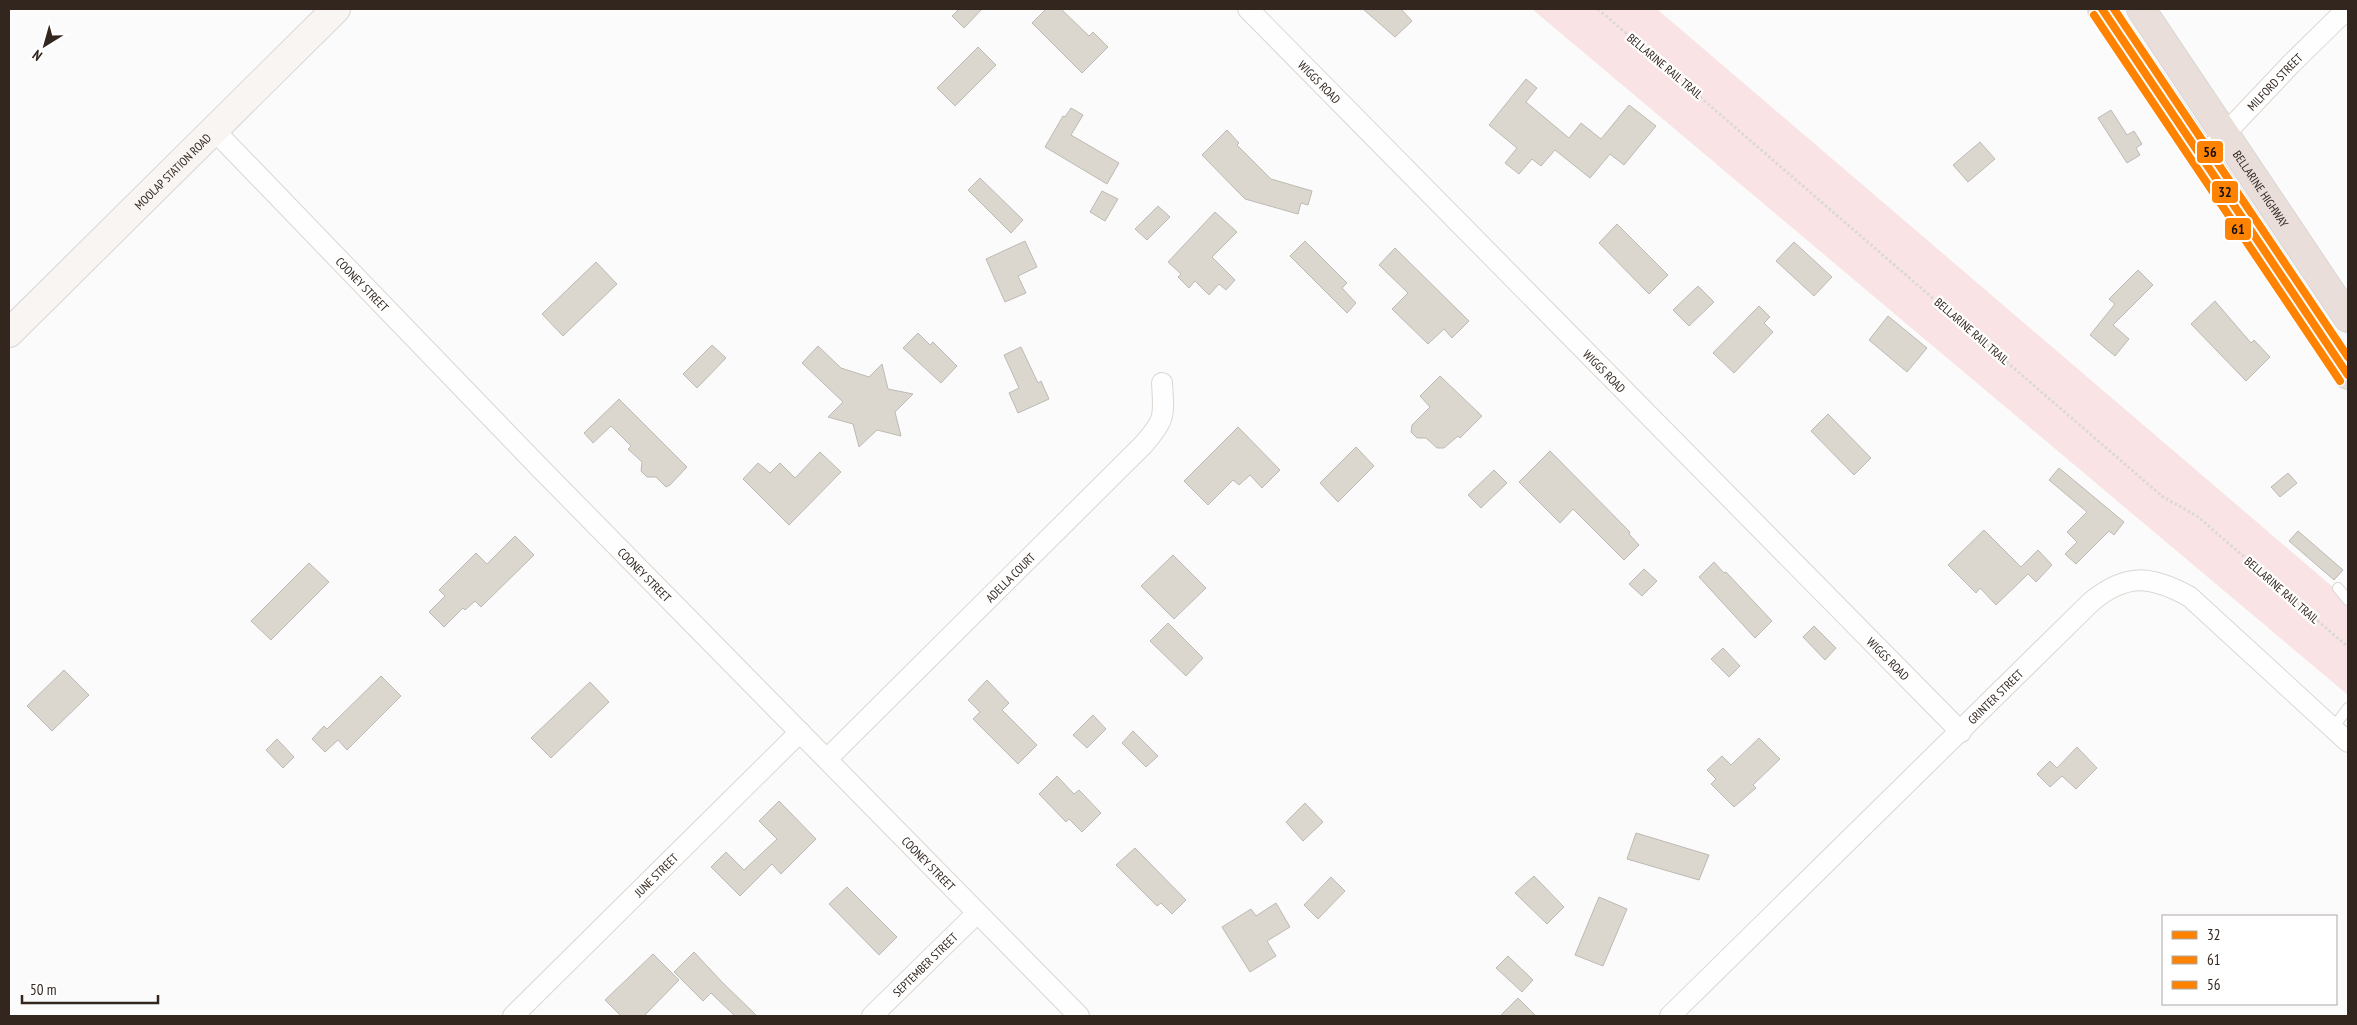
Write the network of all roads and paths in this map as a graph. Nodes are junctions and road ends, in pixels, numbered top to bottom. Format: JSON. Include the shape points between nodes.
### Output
{"nodes":[{"id":1,"x":336,"y":9,"type":"edge"},
{"id":2,"x":1248,"y":9,"type":"edge"},
{"id":3,"x":1598,"y":9,"type":"edge"},
{"id":4,"x":2102,"y":9,"type":"edge"},
{"id":5,"x":2141,"y":9,"type":"edge"},
{"id":6,"x":2347,"y":9,"type":"edge"},
{"id":7,"x":214,"y":130,"type":"junction"},
{"id":8,"x":2225,"y":134,"type":"junction"},
{"id":9,"x":2204,"y":157,"type":"junction"},
{"id":10,"x":2348,"y":318,"type":"edge"},
{"id":11,"x":9,"y":333,"type":"edge"},
{"id":12,"x":2348,"y":375,"type":"edge"},
{"id":13,"x":1162,"y":383,"type":"dead end"},
{"id":14,"x":2338,"y":588,"type":"dead end"},
{"id":15,"x":2348,"y":600,"type":"edge"},
{"id":16,"x":2348,"y":647,"type":"edge"},
{"id":17,"x":2348,"y":708,"type":"edge"},
{"id":18,"x":2333,"y":728,"type":"junction"},
{"id":19,"x":800,"y":732,"type":"junction"},
{"id":20,"x":1961,"y":732,"type":"junction"},
{"id":21,"x":2348,"y":742,"type":"edge"},
{"id":22,"x":827,"y":760,"type":"junction"},
{"id":23,"x":977,"y":913,"type":"junction"},
{"id":24,"x":513,"y":1016,"type":"edge"},
{"id":25,"x":872,"y":1016,"type":"edge"},
{"id":26,"x":1079,"y":1016,"type":"edge"},
{"id":27,"x":1670,"y":1016,"type":"edge"}],
"edges":[{"from":1,"to":7,"type":"street","name":"MOOLAP STATION ROAD"},
{"from":2,"to":20,"type":"street","name":"WIGGS ROAD"},
{"from":3,"to":16,"type":"path","name":"BELLARINE RAIL TRAIL","via":[[2163,497],[2198,516]]},
{"from":4,"to":9,"type":"highway"},
{"from":5,"to":8,"type":"highway","name":"BELLARINE HIGHWAY"},
{"from":6,"to":8,"type":"street","name":"MILFORD STREET"},
{"from":7,"to":11,"type":"street","name":"MOOLAP STATION ROAD"},
{"from":7,"to":19,"type":"street","name":"COONEY STREET"},
{"from":8,"to":9,"type":"street","name":"MILFORD STREET"},
{"from":8,"to":10,"type":"highway","name":"BELLARINE HIGHWAY"},
{"from":9,"to":12,"type":"highway"},
{"from":13,"to":22,"type":"street","name":"ADELLA COURT","via":[[1164,408],[1160,426]]},
{"from":14,"to":15,"type":"lane"},
{"from":17,"to":18,"type":"lane"},
{"from":18,"to":20,"type":"street","name":"GRINTER STREET","via":[[2190,597],[2169,586],[2135,580],[2121,582],[2090,602]]},
{"from":18,"to":21,"type":"street","name":"GRINTER STREET"},
{"from":19,"to":22,"type":"street","name":"COONEY STREET"},
{"from":19,"to":24,"type":"street","name":"JUNE STREET"},
{"from":20,"to":27,"type":"street","name":"GRINTER STREET"},
{"from":22,"to":23,"type":"street","name":"COONEY STREET"},
{"from":23,"to":25,"type":"street","name":"SEPTEMBER STREET"},
{"from":23,"to":26,"type":"street","name":"COONEY STREET"}]}
